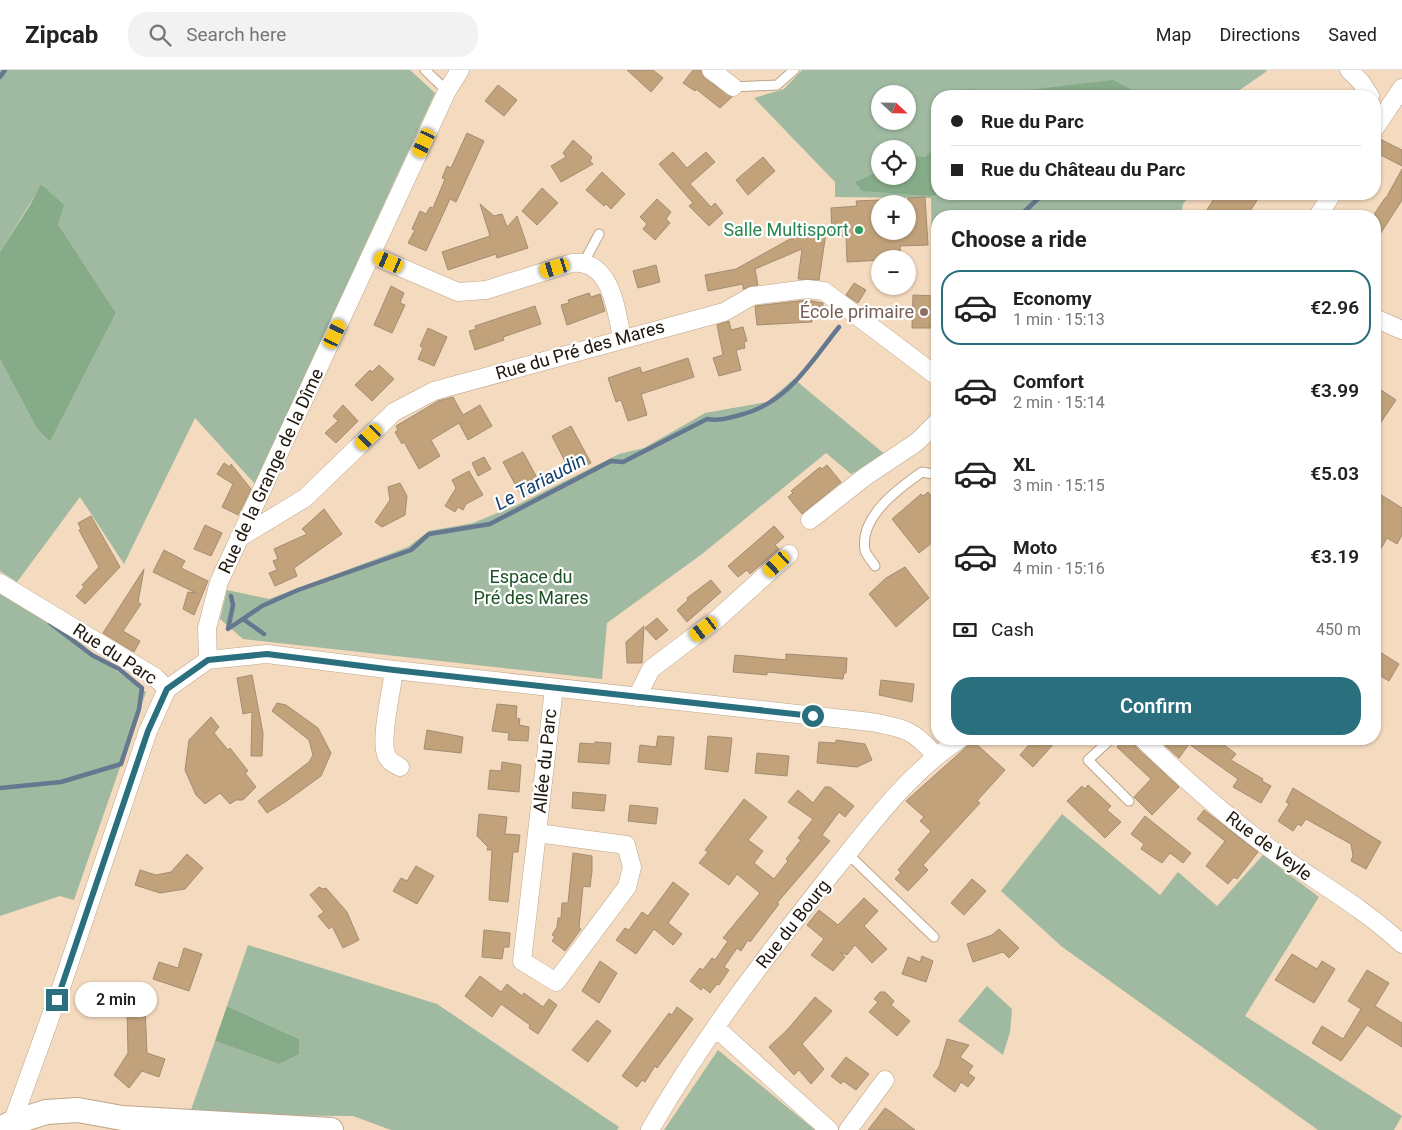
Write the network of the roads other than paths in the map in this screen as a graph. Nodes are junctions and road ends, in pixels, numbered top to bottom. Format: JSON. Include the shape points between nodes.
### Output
{"nodes":[{"id":1,"x":425,"y":70,"type":"edge"},
{"id":2,"x":460,"y":70,"type":"edge"},
{"id":3,"x":712,"y":70,"type":"edge"},
{"id":4,"x":794,"y":70,"type":"edge"},
{"id":5,"x":1350,"y":70,"type":"edge"},
{"id":6,"x":733,"y":87,"type":"joint"},
{"id":7,"x":1402,"y":88,"type":"edge"},
{"id":8,"x":1366,"y":90,"type":"edge"},
{"id":9,"x":448,"y":91,"type":"junction"},
{"id":10,"x":1381,"y":119,"type":"edge"},
{"id":11,"x":599,"y":234,"type":"dead end"},
{"id":12,"x":372,"y":255,"type":"junction"},
{"id":13,"x":584,"y":262,"type":"junction"},
{"id":14,"x":1381,"y":321,"type":"edge"},
{"id":15,"x":1402,"y":330,"type":"edge"},
{"id":16,"x":622,"y":338,"type":"junction"},
{"id":17,"x":931,"y":372,"type":"edge"},
{"id":18,"x":931,"y":428,"type":"edge"},
{"id":19,"x":931,"y":474,"type":"edge"},
{"id":20,"x":810,"y":520,"type":"dead end"},
{"id":21,"x":239,"y":538,"type":"junction"},
{"id":22,"x":789,"y":554,"type":"dead end"},
{"id":23,"x":875,"y":566,"type":"dead end"},
{"id":24,"x":0,"y":583,"type":"edge"},
{"id":25,"x":208,"y":660,"type":"junction"},
{"id":26,"x":394,"y":670,"type":"junction"},
{"id":27,"x":554,"y":688,"type":"junction"},
{"id":28,"x":167,"y":689,"type":"junction"},
{"id":29,"x":637,"y":698,"type":"junction"},
{"id":30,"x":951,"y":745,"type":"edge"},
{"id":31,"x":1104,"y":745,"type":"edge"},
{"id":32,"x":1150,"y":745,"type":"edge"},
{"id":33,"x":935,"y":755,"type":"junction"},
{"id":34,"x":400,"y":767,"type":"dead end"},
{"id":35,"x":1129,"y":801,"type":"dead end"},
{"id":36,"x":537,"y":833,"type":"junction"},
{"id":37,"x":848,"y":854,"type":"junction"},
{"id":38,"x":934,"y":937,"type":"dead end"},
{"id":39,"x":1402,"y":944,"type":"edge"},
{"id":40,"x":716,"y":1028,"type":"junction"},
{"id":41,"x":885,"y":1080,"type":"dead end"},
{"id":42,"x":122,"y":1118,"type":"junction"},
{"id":43,"x":9,"y":1127,"type":"edge"},
{"id":44,"x":35,"y":1130,"type":"edge"},
{"id":45,"x":332,"y":1130,"type":"edge"},
{"id":46,"x":650,"y":1130,"type":"edge"},
{"id":47,"x":829,"y":1130,"type":"edge"},
{"id":48,"x":848,"y":1130,"type":"edge"}],
"edges":[{"from":1,"to":9,"type":"lane"},
{"from":2,"to":9,"type":"street","name":"Rue de la Grange de la Dîme"},
{"from":3,"to":6,"type":"street"},
{"from":4,"to":6,"type":"lane","via":[[777,85]]},
{"from":5,"to":8,"type":"street"},
{"from":7,"to":10,"type":"street"},
{"from":9,"to":12,"type":"street","name":"Rue de la Grange de la Dîme"},
{"from":11,"to":13,"type":"lane"},
{"from":12,"to":13,"type":"street","via":[[458,292],[486,290]]},
{"from":12,"to":21,"type":"street","name":"Rue de la Grange de la Dîme"},
{"from":13,"to":16,"type":"street","via":[[601,272],[611,291]]},
{"from":14,"to":15,"type":"street"},
{"from":16,"to":17,"type":"street","name":"Rue du Pré des Mares","via":[[724,312],[752,296],[807,289],[824,291]]},
{"from":16,"to":21,"type":"street","name":"Rue du Pré des Mares","via":[[434,391],[394,412],[305,498]]},
{"from":18,"to":20,"type":"street","via":[[917,442],[866,476]]},
{"from":19,"to":23,"type":"lane","via":[[922,472],[907,482],[870,520],[865,551]]},
{"from":21,"to":25,"type":"street","name":"Rue de la Grange de la Dîme","via":[[219,582],[207,628]]},
{"from":22,"to":29,"type":"street","via":[[717,619],[651,669]]},
{"from":24,"to":28,"type":"street","name":"Rue du Parc","via":[[148,673]]},
{"from":25,"to":26,"type":"street","name":"Rue du Parc","via":[[267,654]]},
{"from":25,"to":28,"type":"street","name":"Rue du Parc"},
{"from":26,"to":27,"type":"street","name":"Rue du Parc"},
{"from":26,"to":34,"type":"street","via":[[384,739],[385,754]]},
{"from":27,"to":29,"type":"street","name":"Rue du Parc"},
{"from":27,"to":36,"type":"street","name":"Allée du Parc"},
{"from":28,"to":43,"type":"street","via":[[148,731],[63,982]]},
{"from":29,"to":33,"type":"street","name":"Rue du Parc","via":[[903,727],[923,740]]},
{"from":30,"to":33,"type":"street","name":"Rue du Bourg"},
{"from":31,"to":35,"type":"lane","via":[[1088,760]]},
{"from":32,"to":39,"type":"street","name":"Rue de Veyle","via":[[1219,808],[1277,854],[1385,928]]},
{"from":33,"to":37,"type":"street","name":"Rue du Bourg","via":[[901,787]]},
{"from":36,"to":36,"type":"street","name":"Allée du Parc","via":[[522,961],[556,982],[627,887],[632,867],[626,844]]},
{"from":37,"to":38,"type":"lane"},
{"from":37,"to":40,"type":"street","name":"Rue du Bourg","via":[[782,935]]},
{"from":40,"to":46,"type":"street","name":"Rue du Bourg","via":[[675,1086]]},
{"from":40,"to":47,"type":"street"},
{"from":41,"to":48,"type":"street"},
{"from":42,"to":43,"type":"street","via":[[78,1110],[46,1112]]},
{"from":42,"to":44,"type":"street","via":[[76,1121]]},
{"from":42,"to":45,"type":"street"}]}
